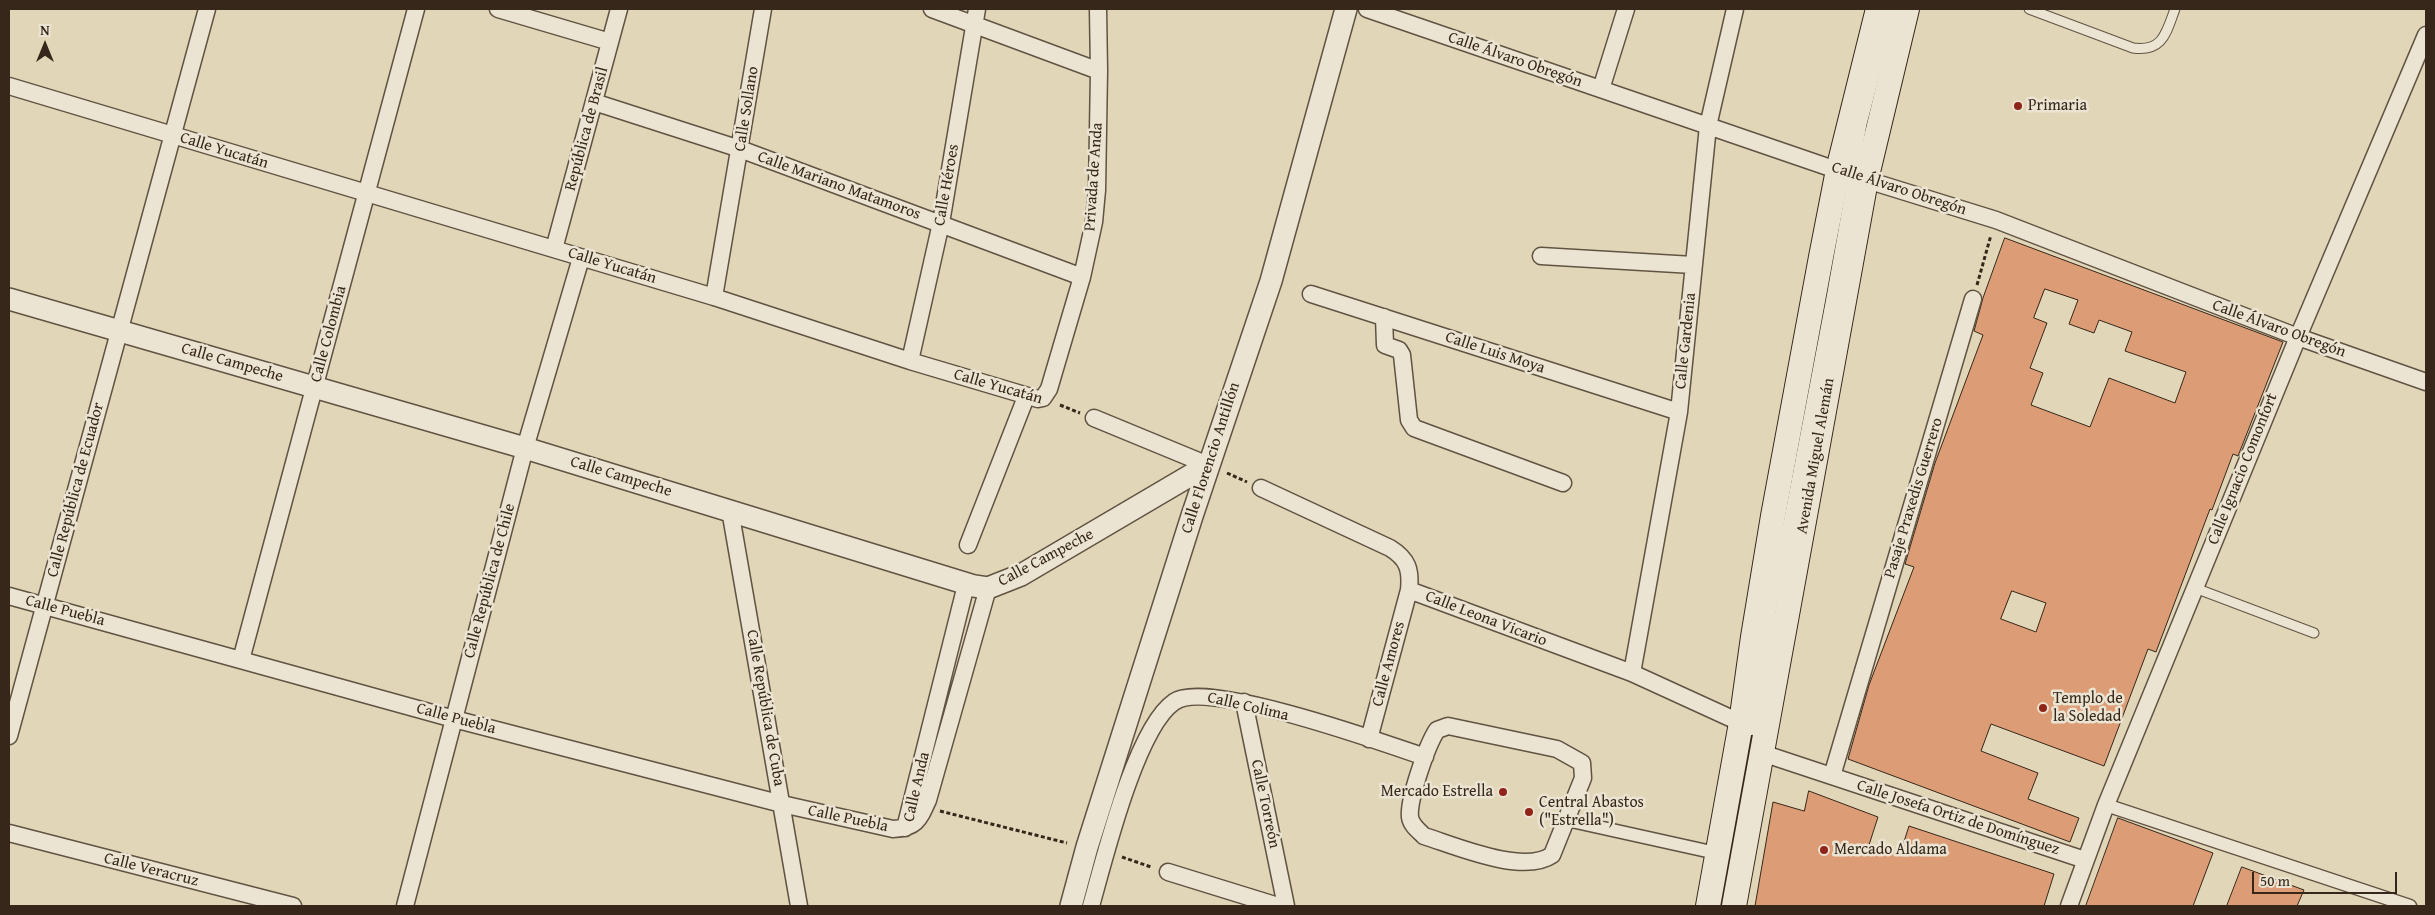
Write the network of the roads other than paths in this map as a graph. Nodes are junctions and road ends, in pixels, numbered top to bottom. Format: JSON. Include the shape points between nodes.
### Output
{"nodes":[{"id":1,"x":207,"y":9,"type":"edge"},
{"id":2,"x":416,"y":9,"type":"edge"},
{"id":3,"x":498,"y":9,"type":"edge"},
{"id":4,"x":619,"y":9,"type":"edge"},
{"id":5,"x":763,"y":9,"type":"edge"},
{"id":6,"x":932,"y":9,"type":"edge"},
{"id":7,"x":977,"y":9,"type":"edge"},
{"id":8,"x":1098,"y":9,"type":"edge"},
{"id":9,"x":1346,"y":9,"type":"edge"},
{"id":10,"x":1367,"y":9,"type":"edge"},
{"id":11,"x":1626,"y":9,"type":"edge"},
{"id":12,"x":1735,"y":9,"type":"edge"},
{"id":13,"x":1878,"y":9,"type":"edge"},
{"id":14,"x":1892,"y":9,"type":"edge"},
{"id":15,"x":1908,"y":9,"type":"edge"},
{"id":16,"x":2029,"y":9,"type":"edge"},
{"id":17,"x":2175,"y":9,"type":"edge"},
{"id":18,"x":975,"y":26,"type":"junction"},
{"id":19,"x":2426,"y":35,"type":"edge"},
{"id":20,"x":610,"y":42,"type":"junction"},
{"id":21,"x":1099,"y":71,"type":"junction"},
{"id":22,"x":9,"y":86,"type":"edge"},
{"id":23,"x":1601,"y":90,"type":"junction"},
{"id":24,"x":594,"y":102,"type":"junction"},
{"id":25,"x":1708,"y":126,"type":"junction"},
{"id":26,"x":172,"y":135,"type":"junction"},
{"id":27,"x":740,"y":149,"type":"junction"},
{"id":28,"x":1853,"y":175,"type":"junction"},
{"id":29,"x":366,"y":194,"type":"junction"},
{"id":30,"x":941,"y":224,"type":"junction"},
{"id":31,"x":554,"y":249,"type":"junction"},
{"id":32,"x":1541,"y":256,"type":"dead end"},
{"id":33,"x":581,"y":258,"type":"junction"},
{"id":34,"x":1693,"y":265,"type":"junction"},
{"id":35,"x":1082,"y":277,"type":"junction"},
{"id":36,"x":1311,"y":294,"type":"dead end"},
{"id":37,"x":714,"y":297,"type":"junction"},
{"id":38,"x":9,"y":299,"type":"edge"},
{"id":39,"x":1973,"y":299,"type":"road end"},
{"id":40,"x":1384,"y":317,"type":"junction"},
{"id":41,"x":119,"y":330,"type":"junction"},
{"id":42,"x":2298,"y":337,"type":"junction"},
{"id":43,"x":910,"y":361,"type":"junction"},
{"id":44,"x":2426,"y":382,"type":"edge"},
{"id":45,"x":316,"y":386,"type":"junction"},
{"id":46,"x":1026,"y":397,"type":"junction"},
{"id":47,"x":1043,"y":398,"type":"joint"},
{"id":48,"x":1679,"y":412,"type":"junction"},
{"id":49,"x":1094,"y":418,"type":"road end"},
{"id":50,"x":525,"y":448,"type":"junction"},
{"id":51,"x":1208,"y":465,"type":"junction"},
{"id":52,"x":1562,"y":483,"type":"dead end"},
{"id":53,"x":1261,"y":488,"type":"road end"},
{"id":54,"x":730,"y":510,"type":"junction"},
{"id":55,"x":968,"y":545,"type":"dead end"},
{"id":56,"x":966,"y":585,"type":"junction"},
{"id":57,"x":988,"y":588,"type":"junction"},
{"id":58,"x":2195,"y":588,"type":"junction"},
{"id":59,"x":1409,"y":590,"type":"junction"},
{"id":60,"x":9,"y":596,"type":"edge"},
{"id":61,"x":46,"y":605,"type":"junction"},
{"id":62,"x":2314,"y":633,"type":"dead end"},
{"id":63,"x":241,"y":660,"type":"junction"},
{"id":64,"x":1632,"y":673,"type":"junction"},
{"id":65,"x":1244,"y":702,"type":"junction"},
{"id":66,"x":454,"y":719,"type":"junction"},
{"id":67,"x":1754,"y":735,"type":"junction"},
{"id":68,"x":9,"y":736,"type":"edge"},
{"id":69,"x":1369,"y":739,"type":"junction"},
{"id":70,"x":1424,"y":757,"type":"junction"},
{"id":71,"x":1832,"y":776,"type":"junction"},
{"id":72,"x":782,"y":804,"type":"junction"},
{"id":73,"x":2106,"y":805,"type":"junction"},
{"id":74,"x":1567,"y":820,"type":"junction"},
{"id":75,"x":906,"y":828,"type":"junction"},
{"id":76,"x":9,"y":833,"type":"edge"},
{"id":77,"x":1096,"y":850,"type":"junction"},
{"id":78,"x":1716,"y":853,"type":"junction"},
{"id":79,"x":2085,"y":860,"type":"junction"},
{"id":80,"x":1168,"y":872,"type":"road end"},
{"id":81,"x":293,"y":906,"type":"edge"},
{"id":82,"x":405,"y":906,"type":"edge"},
{"id":83,"x":799,"y":906,"type":"edge"},
{"id":84,"x":1071,"y":906,"type":"edge"},
{"id":85,"x":1091,"y":906,"type":"edge"},
{"id":86,"x":1278,"y":906,"type":"edge"},
{"id":87,"x":1286,"y":906,"type":"edge"},
{"id":88,"x":1708,"y":906,"type":"edge"},
{"id":89,"x":1734,"y":906,"type":"edge"},
{"id":90,"x":2069,"y":906,"type":"edge"},
{"id":91,"x":2410,"y":906,"type":"edge"}],
"edges":[{"from":1,"to":26,"type":"street","name":"Calle República de Ecuador"},
{"from":2,"to":29,"type":"street","name":"Calle Colombia"},
{"from":3,"to":20,"type":"street"},
{"from":4,"to":20,"type":"street","name":"República de Brasil"},
{"from":5,"to":27,"type":"street","name":"Calle Sollano"},
{"from":6,"to":18,"type":"street"},
{"from":7,"to":18,"type":"street","name":"Calle Héroes"},
{"from":8,"to":21,"type":"street","name":"Privada de Anda"},
{"from":9,"to":51,"type":"street","name":"Calle Florencio Antillón","via":[[1271,281]]},
{"from":10,"to":23,"type":"street","name":"Calle Álvaro Obregón"},
{"from":11,"to":23,"type":"street"},
{"from":12,"to":25,"type":"street","name":"Calle Gardenia"},
{"from":13,"to":28,"type":"main road","name":"Avenida Miguel Alemán"},
{"from":14,"to":28,"type":"lane","via":[[1862,124]]},
{"from":15,"to":28,"type":"main road","name":"Avenida Miguel Alemán"},
{"from":16,"to":17,"type":"lane","via":[[2146,50],[2164,37]]},
{"from":18,"to":21,"type":"street"},
{"from":18,"to":30,"type":"street","name":"Calle Héroes"},
{"from":19,"to":42,"type":"street","name":"Calle Ignacio Comonfort"},
{"from":20,"to":24,"type":"street","name":"República de Brasil"},
{"from":21,"to":35,"type":"street","name":"Privada de Anda","via":[[1097,190]]},
{"from":22,"to":26,"type":"street","name":"Calle Yucatán"},
{"from":23,"to":25,"type":"street","name":"Calle Álvaro Obregón"},
{"from":24,"to":27,"type":"street","name":"Calle Mariano Matamoros"},
{"from":24,"to":31,"type":"street","name":"República de Brasil"},
{"from":25,"to":28,"type":"street","name":"Calle Álvaro Obregón"},
{"from":25,"to":34,"type":"street","name":"Calle Gardenia"},
{"from":26,"to":29,"type":"street","name":"Calle Yucatán"},
{"from":26,"to":41,"type":"street","name":"Calle República de Ecuador"},
{"from":27,"to":30,"type":"street","name":"Calle Mariano Matamoros"},
{"from":27,"to":37,"type":"street","name":"Calle Sollano"},
{"from":28,"to":42,"type":"street","name":"Calle Álvaro Obregón","via":[[1996,220]]},
{"from":28,"to":67,"type":"main road","name":"Avenida Miguel Alemán"},
{"from":28,"to":67,"type":"main road","name":"Avenida Miguel Alemán","via":[[1774,516],[1753,637]]},
{"from":29,"to":31,"type":"street","name":"Calle Yucatán"},
{"from":29,"to":45,"type":"street","name":"Calle Colombia"},
{"from":30,"to":35,"type":"street","name":"Calle Mariano Matamoros"},
{"from":30,"to":43,"type":"street","name":"Calle Héroes"},
{"from":31,"to":33,"type":"street","name":"Calle Yucatán"},
{"from":32,"to":34,"type":"street"},
{"from":33,"to":37,"type":"street","name":"Calle Yucatán"},
{"from":33,"to":50,"type":"street","name":"Calle República de Chile"},
{"from":34,"to":48,"type":"street","name":"Calle Gardenia"},
{"from":35,"to":47,"type":"street","name":"Privada de Anda","via":[[1050,389]]},
{"from":36,"to":40,"type":"street","name":"Calle Luis Moya"},
{"from":37,"to":43,"type":"street","name":"Calle Yucatán"},
{"from":38,"to":41,"type":"street","name":"Calle Campeche"},
{"from":39,"to":71,"type":"street","name":"Pasaje Praxedis Guerrero"},
{"from":40,"to":48,"type":"street","name":"Calle Luis Moya"},
{"from":40,"to":52,"type":"street","via":[[1385,345],[1399,350],[1402,355],[1409,420],[1414,428]]},
{"from":41,"to":45,"type":"street","name":"Calle Campeche"},
{"from":41,"to":61,"type":"street","name":"Calle República de Ecuador"},
{"from":42,"to":44,"type":"street","name":"Calle Álvaro Obregón"},
{"from":42,"to":58,"type":"street","name":"Calle Ignacio Comonfort"},
{"from":43,"to":46,"type":"street","name":"Calle Yucatán"},
{"from":45,"to":50,"type":"street","name":"Calle Campeche"},
{"from":45,"to":63,"type":"street","name":"Calle Colombia"},
{"from":46,"to":47,"type":"street","name":"Calle Yucatán"},
{"from":46,"to":55,"type":"street"},
{"from":48,"to":64,"type":"street","name":"Calle Gardenia"},
{"from":49,"to":51,"type":"street"},
{"from":50,"to":54,"type":"street","name":"Calle Campeche"},
{"from":50,"to":66,"type":"street","name":"Calle República de Chile"},
{"from":51,"to":57,"type":"street","name":"Calle Campeche","via":[[1021,575]]},
{"from":51,"to":77,"type":"street","name":"Calle Florencio Antillón"},
{"from":53,"to":59,"type":"street","name":"Calle Leona Vicario","via":[[1401,554],[1407,562]]},
{"from":54,"to":56,"type":"street","name":"Calle Campeche"},
{"from":54,"to":72,"type":"street","name":"Calle República de Cuba"},
{"from":56,"to":57,"type":"street","name":"Calle Campeche"},
{"from":56,"to":75,"type":"street","name":"Calle Anda"},
{"from":57,"to":75,"type":"street","name":"Calle Anda","via":[[925,807],[920,818]]},
{"from":58,"to":62,"type":"lane"},
{"from":58,"to":73,"type":"street","name":"Calle Ignacio Comonfort"},
{"from":59,"to":64,"type":"street","name":"Calle Leona Vicario"},
{"from":59,"to":69,"type":"street","name":"Calle Amores"},
{"from":60,"to":61,"type":"street","name":"Calle Puebla"},
{"from":61,"to":63,"type":"street","name":"Calle Puebla"},
{"from":61,"to":68,"type":"street","name":"Calle República de Ecuador"},
{"from":63,"to":66,"type":"street","name":"Calle Puebla"},
{"from":64,"to":67,"type":"street","name":"Calle Leona Vicario"},
{"from":65,"to":69,"type":"street","name":"Calle Colima"},
{"from":65,"to":77,"type":"street","name":"Calle Colima","via":[[1189,696],[1175,700],[1162,712]]},
{"from":65,"to":87,"type":"street","name":"Calle Torreón"},
{"from":66,"to":72,"type":"street","name":"Calle Puebla"},
{"from":66,"to":82,"type":"street","name":"Calle República de Chile"},
{"from":67,"to":71,"type":"street","name":"Calle Josefa Ortiz de Domínguez"},
{"from":67,"to":78,"type":"main road","name":"Avenida Miguel Alemán"},
{"from":67,"to":89,"type":"main road","name":"Avenida Miguel Alemán"},
{"from":69,"to":70,"type":"street","name":"Calle Colima"},
{"from":70,"to":74,"type":"street","via":[[1436,730],[1448,726],[1568,754],[1582,763],[1583,778]]},
{"from":70,"to":74,"type":"street","via":[[1410,806],[1410,818],[1424,836],[1512,862],[1533,863],[1552,855]]},
{"from":71,"to":79,"type":"street","name":"Calle Josefa Ortiz de Domínguez"},
{"from":72,"to":75,"type":"street","name":"Calle Puebla","via":[[884,827]]},
{"from":72,"to":83,"type":"street","name":"Calle República de Cuba"},
{"from":73,"to":79,"type":"street","name":"Calle Ignacio Comonfort"},
{"from":73,"to":91,"type":"street"},
{"from":74,"to":78,"type":"street"},
{"from":76,"to":81,"type":"street","name":"Calle Veracruz"},
{"from":77,"to":84,"type":"street","name":"Calle Florencio Antillón"},
{"from":77,"to":85,"type":"street","name":"Calle Florencio Antillón"},
{"from":78,"to":88,"type":"main road","name":"Avenida Miguel Alemán"},
{"from":79,"to":90,"type":"street","name":"Calle Ignacio Comonfort"},
{"from":80,"to":86,"type":"street"}]}
